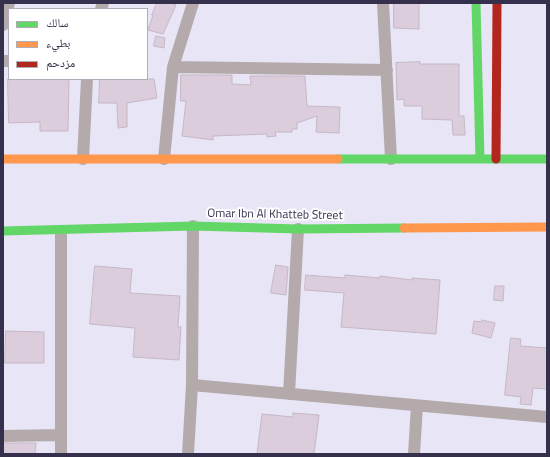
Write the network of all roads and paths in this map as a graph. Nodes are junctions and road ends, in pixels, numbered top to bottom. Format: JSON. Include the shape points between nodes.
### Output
{"nodes":[{"id":1,"x":9,"y":3,"type":"edge"},
{"id":2,"x":193,"y":3,"type":"edge"},
{"id":3,"x":383,"y":3,"type":"edge"},
{"id":4,"x":476,"y":3,"type":"edge"},
{"id":5,"x":498,"y":3,"type":"edge"},
{"id":6,"x":3,"y":25,"type":"edge"},
{"id":7,"x":173,"y":67,"type":"junction"},
{"id":8,"x":387,"y":70,"type":"junction"},
{"id":9,"x":87,"y":80,"type":"edge"},
{"id":10,"x":3,"y":159,"type":"edge"},
{"id":11,"x":83,"y":159,"type":"junction"},
{"id":12,"x":164,"y":159,"type":"junction"},
{"id":13,"x":391,"y":159,"type":"junction"},
{"id":14,"x":480,"y":159,"type":"junction"},
{"id":15,"x":496,"y":159,"type":"junction"},
{"id":16,"x":547,"y":159,"type":"edge"},
{"id":17,"x":193,"y":226,"type":"junction"},
{"id":18,"x":547,"y":227,"type":"edge"},
{"id":19,"x":298,"y":229,"type":"junction"},
{"id":20,"x":3,"y":231,"type":"edge"},
{"id":21,"x":61,"y":231,"type":"junction"},
{"id":22,"x":192,"y":385,"type":"junction"},
{"id":23,"x":289,"y":394,"type":"junction"},
{"id":24,"x":418,"y":406,"type":"junction"},
{"id":25,"x":547,"y":417,"type":"edge"},
{"id":26,"x":60,"y":435,"type":"junction"},
{"id":27,"x":3,"y":436,"type":"edge"},
{"id":28,"x":60,"y":454,"type":"edge"},
{"id":29,"x":188,"y":454,"type":"edge"},
{"id":30,"x":414,"y":454,"type":"edge"}],
"edges":[{"from":1,"to":6,"type":"street"},
{"from":2,"to":7,"type":"street"},
{"from":3,"to":8,"type":"street"},
{"from":4,"to":14,"type":"main road"},
{"from":5,"to":15,"type":"main road"},
{"from":7,"to":8,"type":"street"},
{"from":7,"to":12,"type":"street"},
{"from":8,"to":13,"type":"street"},
{"from":9,"to":11,"type":"street"},
{"from":10,"to":11,"type":"main road"},
{"from":11,"to":12,"type":"main road"},
{"from":12,"to":13,"type":"main road"},
{"from":13,"to":14,"type":"main road"},
{"from":14,"to":15,"type":"main road"},
{"from":15,"to":16,"type":"main road"},
{"from":17,"to":19,"type":"main road","name":"Omar Ibn Al Khatteb Street"},
{"from":17,"to":21,"type":"main road","name":"Omar Ibn Al Khatteb Street"},
{"from":17,"to":22,"type":"street"},
{"from":18,"to":19,"type":"main road","name":"Omar Ibn Al Khatteb Street"},
{"from":19,"to":23,"type":"street"},
{"from":20,"to":21,"type":"main road","name":"Omar Ibn Al Khatteb Street"},
{"from":21,"to":26,"type":"street"},
{"from":22,"to":23,"type":"street"},
{"from":22,"to":29,"type":"street"},
{"from":23,"to":24,"type":"street"},
{"from":24,"to":25,"type":"street"},
{"from":24,"to":30,"type":"street"},
{"from":26,"to":27,"type":"street"},
{"from":26,"to":28,"type":"street"}]}
